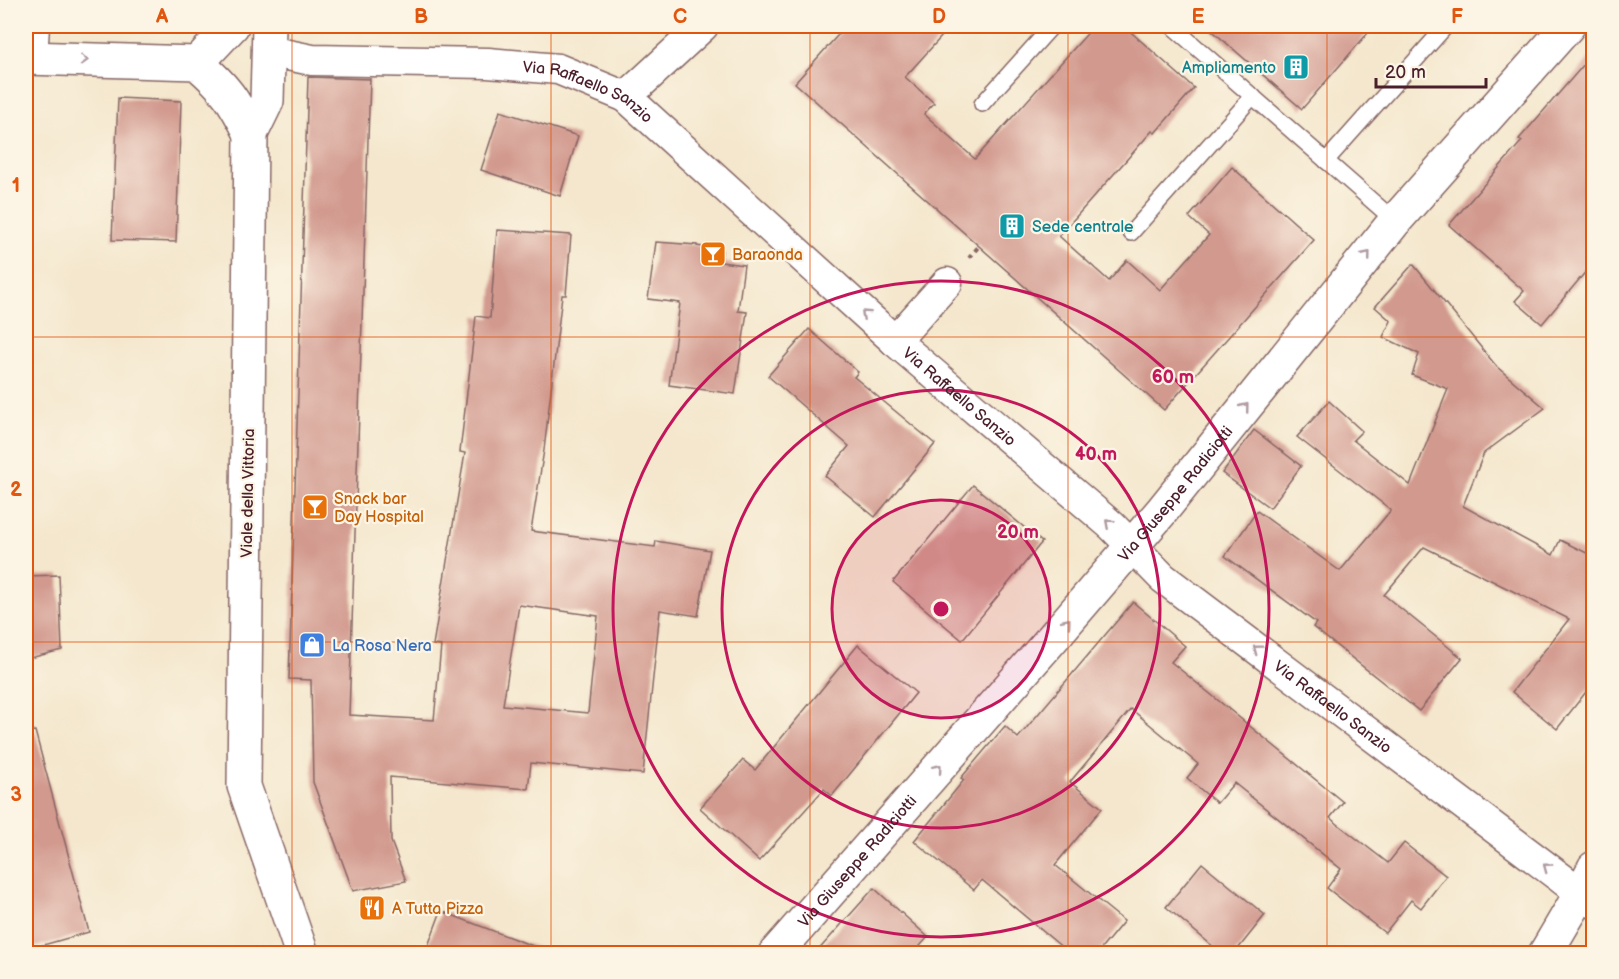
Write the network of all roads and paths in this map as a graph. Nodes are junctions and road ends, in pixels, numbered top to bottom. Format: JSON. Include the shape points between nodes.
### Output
{"nodes":[{"id":1,"x":34,"y":26,"type":"edge"},
{"id":2,"x":232,"y":26,"type":"edge"},
{"id":3,"x":703,"y":26,"type":"edge"},
{"id":4,"x":1052,"y":26,"type":"edge"},
{"id":5,"x":1172,"y":26,"type":"edge"},
{"id":6,"x":1446,"y":26,"type":"edge"},
{"id":7,"x":1568,"y":26,"type":"edge"},
{"id":8,"x":268,"y":38,"type":"edge"},
{"id":9,"x":29,"y":58,"type":"edge"},
{"id":10,"x":197,"y":63,"type":"junction"},
{"id":11,"x":1253,"y":96,"type":"junction"},
{"id":12,"x":626,"y":97,"type":"junction"},
{"id":13,"x":982,"y":104,"type":"dead end"},
{"id":14,"x":251,"y":134,"type":"junction"},
{"id":15,"x":1326,"y":161,"type":"junction"},
{"id":16,"x":1395,"y":221,"type":"junction"},
{"id":17,"x":1131,"y":234,"type":"dead end"},
{"id":18,"x":947,"y":283,"type":"dead end"},
{"id":19,"x":895,"y":341,"type":"junction"},
{"id":20,"x":1132,"y":546,"type":"junction"},
{"id":21,"x":1589,"y":888,"type":"edge"},
{"id":22,"x":302,"y":954,"type":"edge"},
{"id":23,"x":775,"y":954,"type":"edge"},
{"id":24,"x":1545,"y":954,"type":"edge"}],
"edges":[{"from":1,"to":9,"type":"street"},
{"from":2,"to":10,"type":"main road"},
{"from":3,"to":12,"type":"street"},
{"from":4,"to":13,"type":"lane"},
{"from":5,"to":11,"type":"lane"},
{"from":6,"to":15,"type":"lane"},
{"from":7,"to":16,"type":"main road","name":"Via Giuseppe Radiciotti"},
{"from":8,"to":12,"type":"street","name":"Via Raffaello Sanzio","via":[[292,57],[312,60],[488,63],[558,69]]},
{"from":8,"to":14,"type":"main road","name":"Viale della Vittoria","via":[[267,101]]},
{"from":9,"to":10,"type":"main road","one_way":true},
{"from":10,"to":14,"type":"main road","via":[[235,101]]},
{"from":11,"to":15,"type":"lane"},
{"from":11,"to":17,"type":"lane"},
{"from":19,"to":12,"type":"street","name":"Via Raffaello Sanzio","one_way":true},
{"from":14,"to":22,"type":"main road","name":"Viale della Vittoria","via":[[244,786]]},
{"from":15,"to":16,"type":"lane"},
{"from":20,"to":16,"type":"main road","name":"Via Giuseppe Radiciotti","one_way":true},
{"from":18,"to":19,"type":"street"},
{"from":20,"to":19,"type":"street","name":"Via Raffaello Sanzio","one_way":true},
{"from":21,"to":20,"type":"street","name":"Via Raffaello Sanzio","one_way":true,"via":[[1163,578]]},
{"from":23,"to":20,"type":"main road","name":"Via Giuseppe Radiciotti","one_way":true},
{"from":21,"to":24,"type":"main road"}]}
